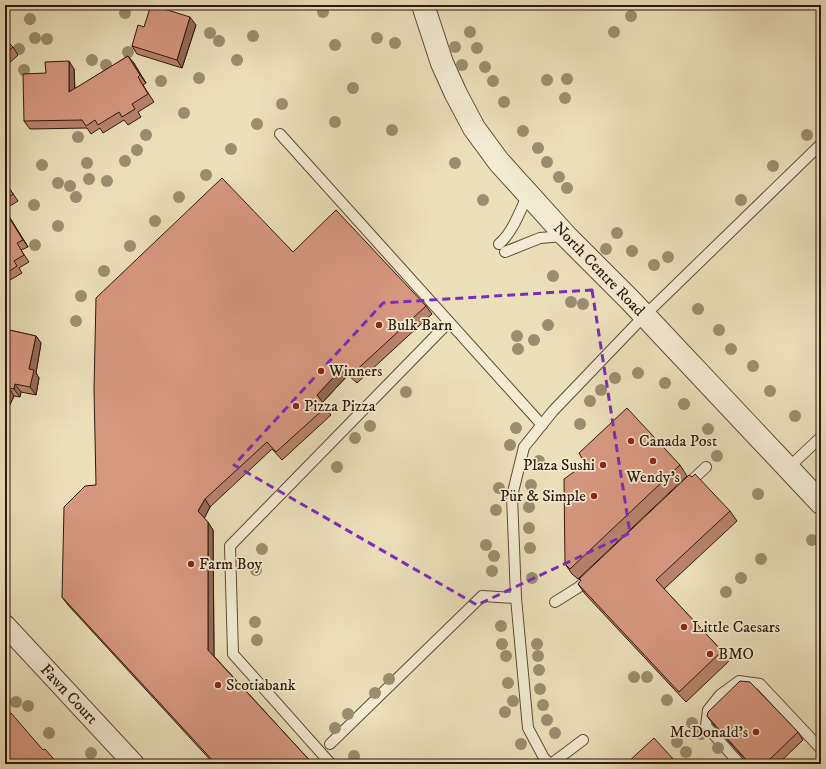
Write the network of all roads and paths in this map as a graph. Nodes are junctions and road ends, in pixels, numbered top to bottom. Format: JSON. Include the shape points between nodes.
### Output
{"nodes":[{"id":1,"x":423,"y":5,"type":"edge"},
{"id":2,"x":280,"y":134,"type":"dead end"},
{"id":3,"x":821,"y":144,"type":"edge"},
{"id":4,"x":528,"y":194,"type":"junction"},
{"id":5,"x":566,"y":236,"type":"junction"},
{"id":6,"x":644,"y":316,"type":"junction"},
{"id":7,"x":449,"y":322,"type":"junction"},
{"id":8,"x":542,"y":425,"type":"junction"},
{"id":9,"x":821,"y":437,"type":"edge"},
{"id":10,"x":706,"y":467,"type":"dead end"},
{"id":11,"x":788,"y":468,"type":"junction"},
{"id":12,"x":677,"y":494,"type":"edge"},
{"id":13,"x":821,"y":503,"type":"edge"},
{"id":14,"x":597,"y":570,"type":"edge"},
{"id":15,"x":516,"y":598,"type":"junction"},
{"id":16,"x":555,"y":602,"type":"dead end"},
{"id":17,"x":5,"y":625,"type":"edge"},
{"id":18,"x":583,"y":740,"type":"dead end"},
{"id":19,"x":330,"y":744,"type":"dead end"},
{"id":20,"x":821,"y":749,"type":"edge"},
{"id":21,"x":821,"y":762,"type":"edge"},
{"id":22,"x":134,"y":764,"type":"edge"},
{"id":23,"x":331,"y":764,"type":"edge"},
{"id":24,"x":550,"y":764,"type":"edge"},
{"id":25,"x":740,"y":764,"type":"edge"},
{"id":26,"x":818,"y":764,"type":"edge"}],
"edges":[{"from":1,"to":4,"type":"street","name":"North Centre Road","via":[[442,64],[474,128],[499,162]]},
{"from":2,"to":7,"type":"lane"},
{"from":3,"to":6,"type":"lane"},
{"from":4,"to":5,"type":"street","name":"North Centre Road"},
{"from":4,"to":5,"type":"lane","via":[[502,248],[540,238]]},
{"from":5,"to":6,"type":"street","name":"North Centre Road"},
{"from":6,"to":8,"type":"lane"},
{"from":6,"to":11,"type":"street","name":"North Centre Road"},
{"from":7,"to":8,"type":"lane"},
{"from":7,"to":23,"type":"lane","via":[[230,546],[233,654]]},
{"from":8,"to":15,"type":"lane","via":[[524,447],[512,496]]},
{"from":9,"to":11,"type":"lane"},
{"from":10,"to":12,"type":"lane"},
{"from":11,"to":13,"type":"street","name":"North Centre Road"},
{"from":14,"to":16,"type":"lane","via":[[580,587]]},
{"from":15,"to":19,"type":"lane","via":[[482,596]]},
{"from":15,"to":24,"type":"lane","via":[[528,728]]},
{"from":17,"to":22,"type":"street","name":"Fawn Court"},
{"from":18,"to":24,"type":"lane"},
{"from":20,"to":25,"type":"lane","via":[[760,684],[739,681],[720,694],[708,710],[706,726]]},
{"from":21,"to":26,"type":"lane"}]}
